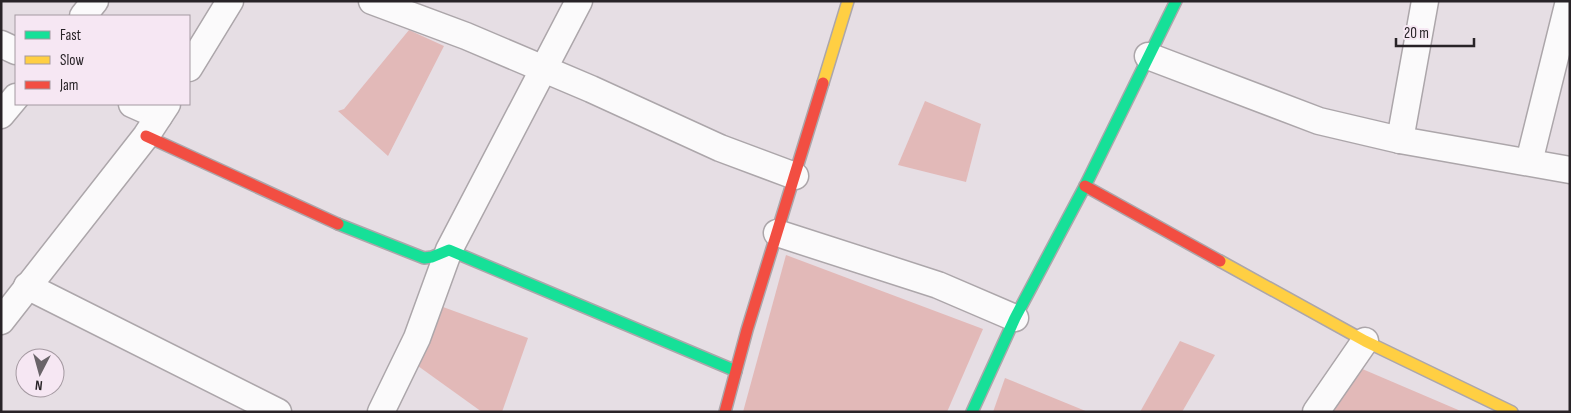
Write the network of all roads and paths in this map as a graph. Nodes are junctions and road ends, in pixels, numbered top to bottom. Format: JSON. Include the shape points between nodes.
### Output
{"nodes":[{"id":1,"x":95,"y":1,"type":"edge"},
{"id":2,"x":230,"y":1,"type":"edge"},
{"id":3,"x":372,"y":1,"type":"edge"},
{"id":4,"x":579,"y":1,"type":"edge"},
{"id":5,"x":848,"y":1,"type":"edge"},
{"id":6,"x":1176,"y":1,"type":"edge"},
{"id":7,"x":1425,"y":1,"type":"edge"},
{"id":8,"x":1569,"y":1,"type":"edge"},
{"id":9,"x":84,"y":15,"type":"edge"},
{"id":10,"x":1,"y":44,"type":"edge"},
{"id":11,"x":15,"y":51,"type":"edge"},
{"id":12,"x":1148,"y":56,"type":"junction"},
{"id":13,"x":190,"y":66,"type":"edge"},
{"id":14,"x":543,"y":69,"type":"junction"},
{"id":15,"x":15,"y":98,"type":"edge"},
{"id":16,"x":134,"y":105,"type":"edge"},
{"id":17,"x":1,"y":115,"type":"edge"},
{"id":18,"x":157,"y":118,"type":"edge"},
{"id":19,"x":1400,"y":140,"type":"junction"},
{"id":20,"x":1529,"y":162,"type":"junction"},
{"id":21,"x":1570,"y":170,"type":"edge"},
{"id":22,"x":796,"y":176,"type":"junction"},
{"id":23,"x":1085,"y":186,"type":"junction"},
{"id":24,"x":777,"y":233,"type":"junction"},
{"id":25,"x":449,"y":250,"type":"junction"},
{"id":26,"x":27,"y":286,"type":"junction"},
{"id":27,"x":1015,"y":318,"type":"junction"},
{"id":28,"x":1,"y":321,"type":"edge"},
{"id":29,"x":1365,"y":341,"type":"junction"},
{"id":30,"x":736,"y":372,"type":"junction"},
{"id":31,"x":278,"y":412,"type":"edge"},
{"id":32,"x":381,"y":412,"type":"edge"},
{"id":33,"x":725,"y":412,"type":"edge"},
{"id":34,"x":972,"y":412,"type":"edge"},
{"id":35,"x":1316,"y":412,"type":"edge"},
{"id":36,"x":1512,"y":412,"type":"edge"}],
"edges":[{"from":1,"to":9,"type":"street"},
{"from":2,"to":13,"type":"street"},
{"from":3,"to":14,"type":"street"},
{"from":4,"to":14,"type":"street"},
{"from":5,"to":22,"type":"street"},
{"from":6,"to":12,"type":"street"},
{"from":7,"to":19,"type":"street"},
{"from":8,"to":20,"type":"street"},
{"from":10,"to":11,"type":"street"},
{"from":12,"to":19,"type":"street","via":[[1319,122]]},
{"from":12,"to":23,"type":"street"},
{"from":14,"to":22,"type":"street","via":[[720,148]]},
{"from":14,"to":25,"type":"street"},
{"from":15,"to":17,"type":"street"},
{"from":16,"to":18,"type":"street"},
{"from":18,"to":25,"type":"street","via":[[356,232],[424,258]]},
{"from":18,"to":26,"type":"street"},
{"from":19,"to":20,"type":"street"},
{"from":20,"to":21,"type":"street"},
{"from":22,"to":24,"type":"street"},
{"from":23,"to":27,"type":"street"},
{"from":23,"to":29,"type":"street"},
{"from":24,"to":27,"type":"street","via":[[938,285]]},
{"from":24,"to":30,"type":"street"},
{"from":25,"to":30,"type":"street"},
{"from":25,"to":32,"type":"street","via":[[417,338]]},
{"from":26,"to":28,"type":"street"},
{"from":26,"to":31,"type":"street"},
{"from":27,"to":34,"type":"street"},
{"from":29,"to":35,"type":"street"},
{"from":29,"to":36,"type":"street"},
{"from":30,"to":33,"type":"street"}]}
